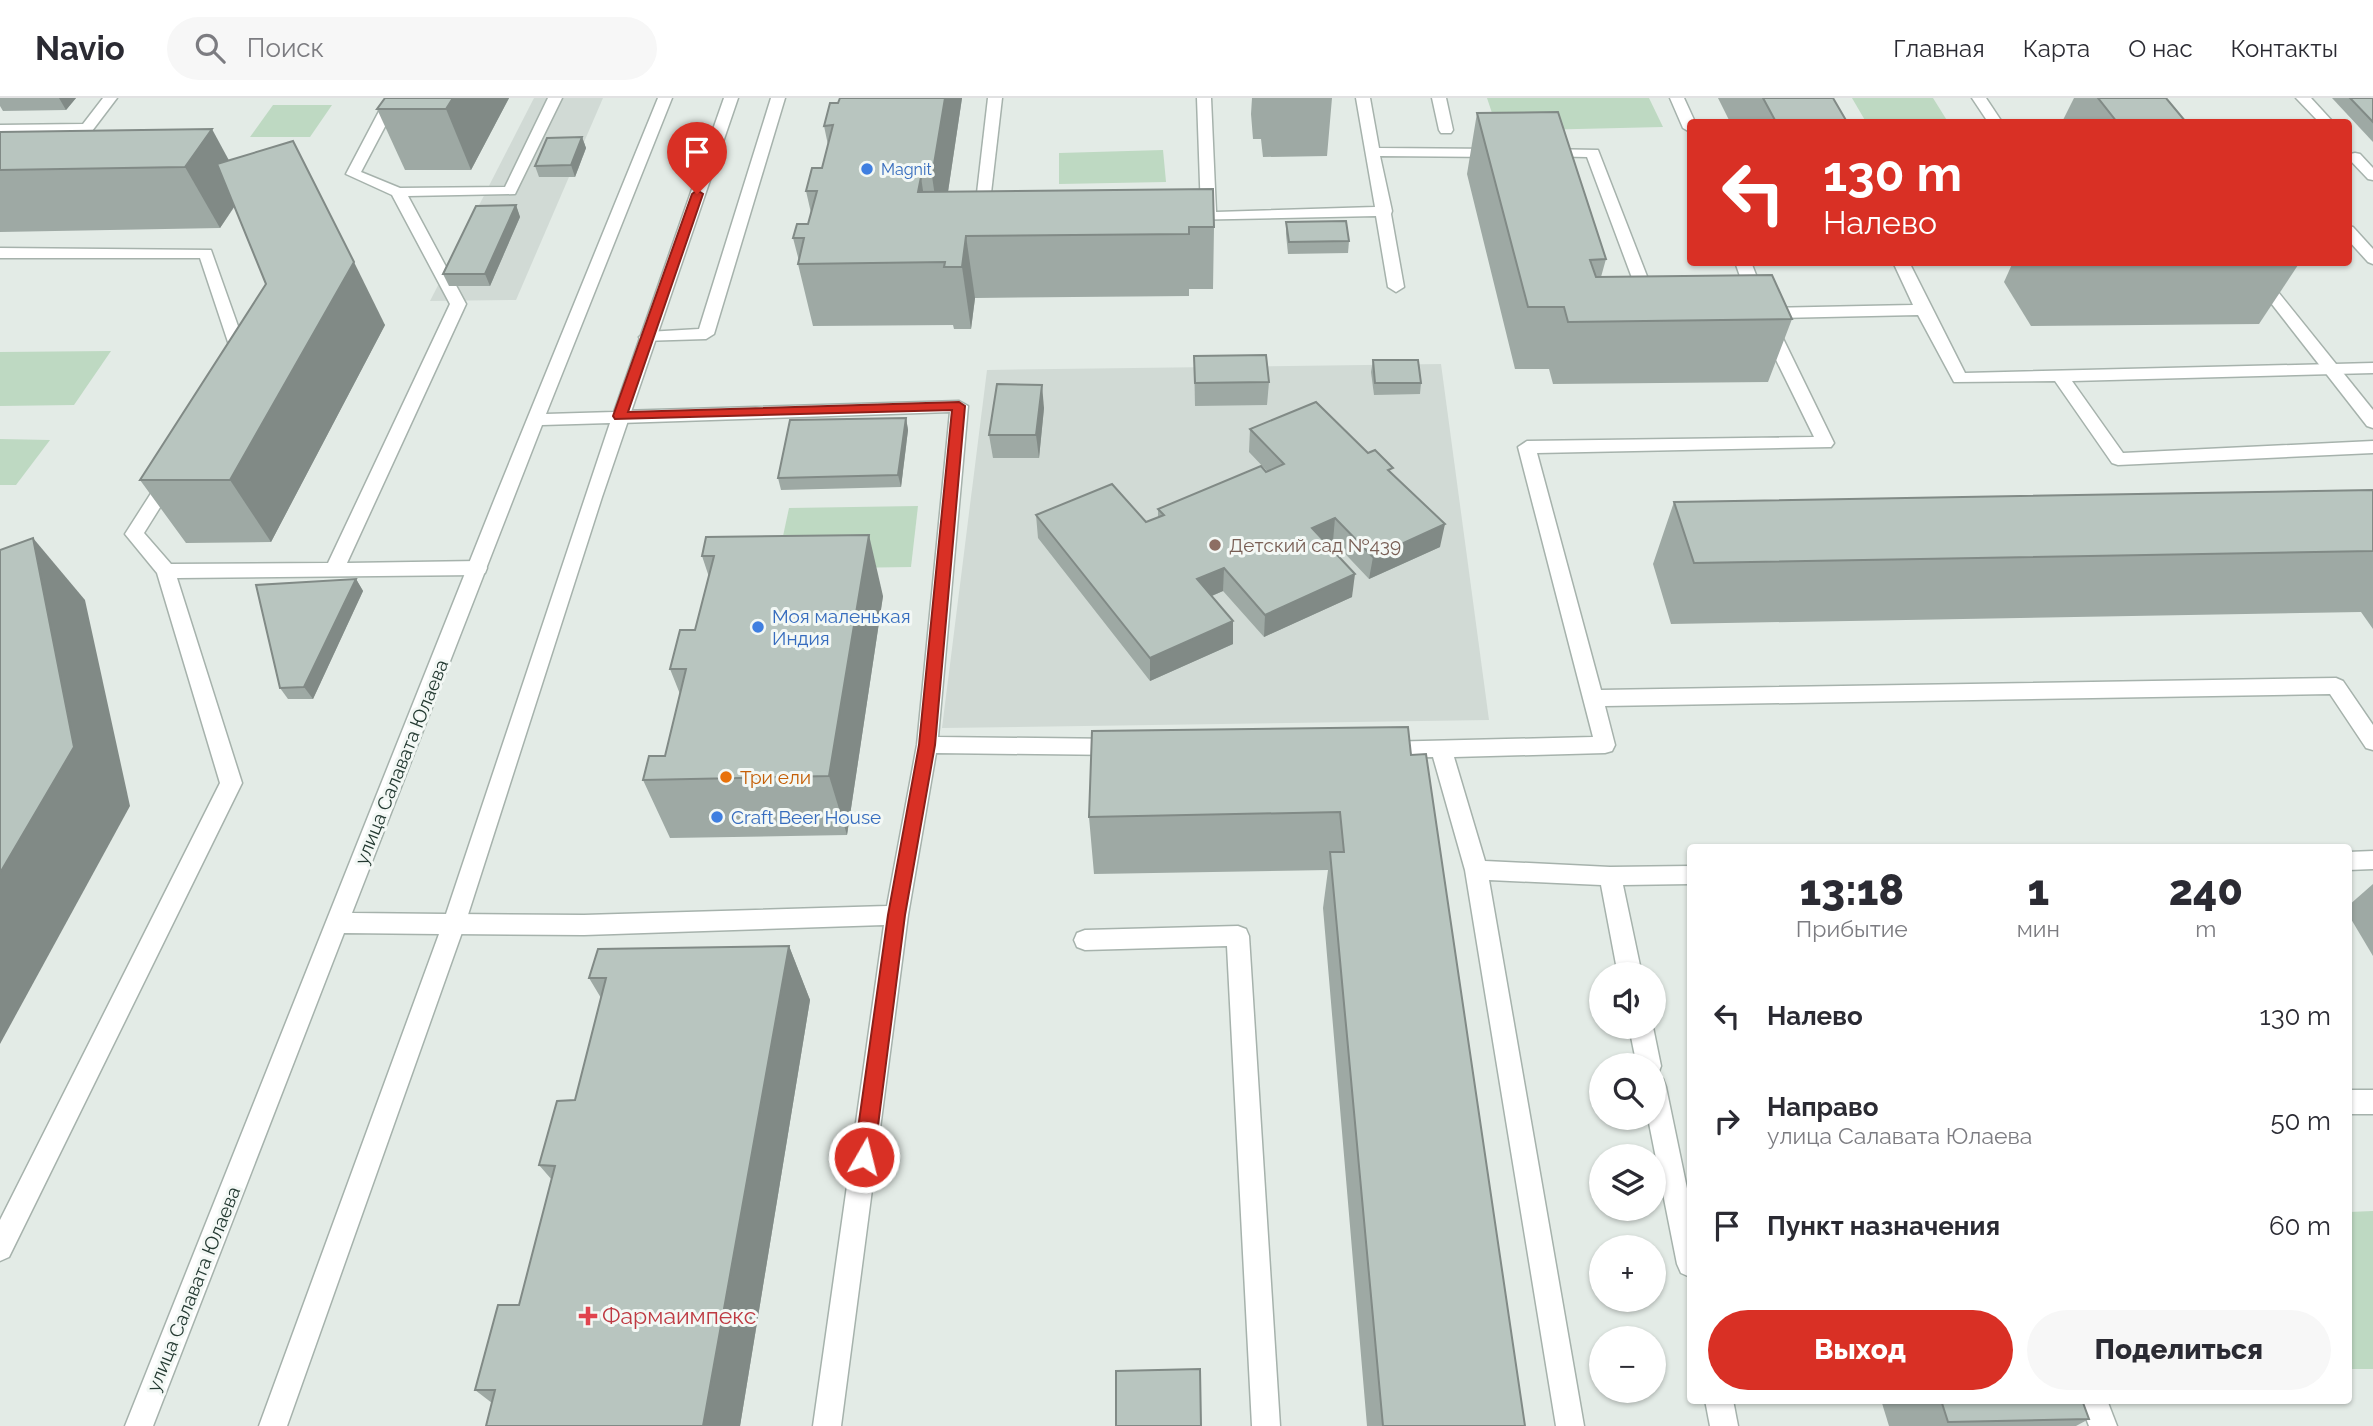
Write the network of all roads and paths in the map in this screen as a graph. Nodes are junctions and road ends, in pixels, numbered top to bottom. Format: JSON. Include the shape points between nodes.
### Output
{"nodes":[{"id":1,"x":110,"y":98,"type":"edge"},
{"id":2,"x":393,"y":98,"type":"edge"},
{"id":3,"x":555,"y":98,"type":"edge"},
{"id":4,"x":664,"y":98,"type":"edge"},
{"id":5,"x":731,"y":98,"type":"edge"},
{"id":6,"x":778,"y":98,"type":"edge"},
{"id":7,"x":995,"y":98,"type":"edge"},
{"id":8,"x":1204,"y":98,"type":"edge"},
{"id":9,"x":1363,"y":98,"type":"edge"},
{"id":10,"x":1439,"y":98,"type":"edge"},
{"id":11,"x":1677,"y":98,"type":"edge"},
{"id":12,"x":1979,"y":98,"type":"edge"},
{"id":13,"x":2303,"y":98,"type":"edge"},
{"id":14,"x":1994,"y":119,"type":"edge"},
{"id":15,"x":2323,"y":119,"type":"edge"},
{"id":16,"x":1687,"y":121,"type":"edge"},
{"id":17,"x":0,"y":129,"type":"edge"},
{"id":18,"x":1446,"y":130,"type":"dead end"},
{"id":19,"x":1373,"y":152,"type":"junction"},
{"id":20,"x":2356,"y":157,"type":"dead end"},
{"id":21,"x":2373,"y":177,"type":"edge"},
{"id":22,"x":398,"y":192,"type":"junction"},
{"id":23,"x":1385,"y":211,"type":"junction"},
{"id":24,"x":1209,"y":216,"type":"junction"},
{"id":25,"x":1169,"y":218,"type":"edge"},
{"id":26,"x":994,"y":225,"type":"edge"},
{"id":27,"x":2352,"y":235,"type":"edge"},
{"id":28,"x":0,"y":253,"type":"edge"},
{"id":29,"x":2373,"y":259,"type":"edge"},
{"id":30,"x":1744,"y":266,"type":"edge"},
{"id":31,"x":1904,"y":266,"type":"edge"},
{"id":32,"x":2249,"y":266,"type":"edge"},
{"id":33,"x":1396,"y":287,"type":"dead end"},
{"id":34,"x":1665,"y":309,"type":"edge"},
{"id":35,"x":1923,"y":310,"type":"junction"},
{"id":36,"x":1756,"y":313,"type":"junction"},
{"id":37,"x":647,"y":337,"type":"junction"},
{"id":38,"x":2329,"y":368,"type":"junction"},
{"id":39,"x":2373,"y":368,"type":"edge"},
{"id":40,"x":235,"y":372,"type":"edge"},
{"id":41,"x":2060,"y":376,"type":"junction"},
{"id":42,"x":620,"y":416,"type":"junction"},
{"id":43,"x":537,"y":420,"type":"junction"},
{"id":44,"x":2373,"y":422,"type":"edge"},
{"id":45,"x":2373,"y":447,"type":"edge"},
{"id":46,"x":177,"y":464,"type":"edge"},
{"id":47,"x":478,"y":568,"type":"junction"},
{"id":48,"x":335,"y":569,"type":"junction"},
{"id":49,"x":166,"y":571,"type":"junction"},
{"id":50,"x":1592,"y":698,"type":"junction"},
{"id":51,"x":2373,"y":743,"type":"edge"},
{"id":52,"x":927,"y":745,"type":"junction"},
{"id":53,"x":1136,"y":747,"type":"edge"},
{"id":54,"x":1359,"y":750,"type":"edge"},
{"id":55,"x":1442,"y":751,"type":"junction"},
{"id":56,"x":2373,"y":860,"type":"edge"},
{"id":57,"x":2352,"y":862,"type":"edge"},
{"id":58,"x":1476,"y":870,"type":"junction"},
{"id":59,"x":1687,"y":875,"type":"edge"},
{"id":60,"x":1610,"y":876,"type":"junction"},
{"id":61,"x":897,"y":915,"type":"junction"},
{"id":62,"x":337,"y":923,"type":"junction"},
{"id":63,"x":454,"y":924,"type":"junction"},
{"id":64,"x":1085,"y":940,"type":"dead end"},
{"id":65,"x":1627,"y":962,"type":"edge"},
{"id":66,"x":2352,"y":1102,"type":"edge"},
{"id":67,"x":2373,"y":1102,"type":"edge"},
{"id":68,"x":1663,"y":1130,"type":"edge"},
{"id":69,"x":0,"y":1248,"type":"edge"},
{"id":70,"x":1687,"y":1249,"type":"edge"},
{"id":71,"x":1720,"y":1404,"type":"edge"},
{"id":72,"x":2095,"y":1404,"type":"edge"},
{"id":73,"x":139,"y":1426,"type":"edge"},
{"id":74,"x":273,"y":1426,"type":"edge"},
{"id":75,"x":827,"y":1426,"type":"edge"},
{"id":76,"x":1266,"y":1426,"type":"edge"},
{"id":77,"x":1570,"y":1426,"type":"edge"},
{"id":78,"x":1724,"y":1426,"type":"edge"},
{"id":79,"x":2103,"y":1426,"type":"edge"}],
"edges":[{"from":1,"to":17,"type":"street","via":[[86,128]]},
{"from":2,"to":22,"type":"street","via":[[354,174]]},
{"from":3,"to":22,"type":"street","via":[[510,191]]},
{"from":4,"to":43,"type":"street","name":"улица Салавата Юлаева"},
{"from":5,"to":37,"type":"street"},
{"from":6,"to":37,"type":"street","via":[[706,334]]},
{"from":7,"to":26,"type":"street","via":[[980,225]]},
{"from":8,"to":24,"type":"street"},
{"from":9,"to":19,"type":"street"},
{"from":10,"to":18,"type":"street"},
{"from":11,"to":16,"type":"street"},
{"from":12,"to":14,"type":"street"},
{"from":13,"to":15,"type":"street"},
{"from":19,"to":23,"type":"street"},
{"from":19,"to":34,"type":"street","via":[[1593,153],[1651,308]]},
{"from":20,"to":21,"type":"street"},
{"from":22,"to":48,"type":"street","via":[[458,304]]},
{"from":23,"to":24,"type":"street"},
{"from":23,"to":33,"type":"street"},
{"from":24,"to":25,"type":"street"},
{"from":27,"to":29,"type":"street"},
{"from":28,"to":40,"type":"street","via":[[206,253],[243,360]]},
{"from":30,"to":36,"type":"street"},
{"from":31,"to":35,"type":"street"},
{"from":32,"to":38,"type":"street"},
{"from":35,"to":36,"type":"street"},
{"from":35,"to":41,"type":"street","via":[[1960,378]]},
{"from":36,"to":50,"type":"street","via":[[1825,443],[1527,447]]},
{"from":37,"to":42,"type":"street"},
{"from":38,"to":39,"type":"street"},
{"from":38,"to":41,"type":"street"},
{"from":38,"to":44,"type":"street"},
{"from":41,"to":45,"type":"street","via":[[2118,459]]},
{"from":42,"to":43,"type":"street"},
{"from":42,"to":52,"type":"street","via":[[959,406]]},
{"from":42,"to":63,"type":"street"},
{"from":43,"to":47,"type":"street","name":"улица Салавата Юлаева"},
{"from":46,"to":49,"type":"street","via":[[134,534]]},
{"from":47,"to":48,"type":"street"},
{"from":47,"to":62,"type":"street","name":"улица Салавата Юлаева"},
{"from":48,"to":49,"type":"street"},
{"from":49,"to":69,"type":"street","via":[[231,783]]},
{"from":50,"to":51,"type":"street","via":[[2336,687]]},
{"from":50,"to":55,"type":"street","via":[[1605,745]]},
{"from":52,"to":53,"type":"street"},
{"from":52,"to":61,"type":"street"},
{"from":54,"to":55,"type":"street"},
{"from":55,"to":58,"type":"street"},
{"from":56,"to":57,"type":"street"},
{"from":58,"to":60,"type":"street"},
{"from":58,"to":77,"type":"street"},
{"from":59,"to":60,"type":"street"},
{"from":60,"to":65,"type":"street"},
{"from":61,"to":63,"type":"street","via":[[584,925]]},
{"from":61,"to":75,"type":"street"},
{"from":62,"to":63,"type":"street"},
{"from":62,"to":73,"type":"street","name":"улица Салавата Юлаева"},
{"from":63,"to":74,"type":"street"},
{"from":64,"to":76,"type":"street","via":[[1238,936]]},
{"from":66,"to":67,"type":"street"},
{"from":68,"to":70,"type":"street"},
{"from":71,"to":78,"type":"street"},
{"from":72,"to":79,"type":"street"}]}
